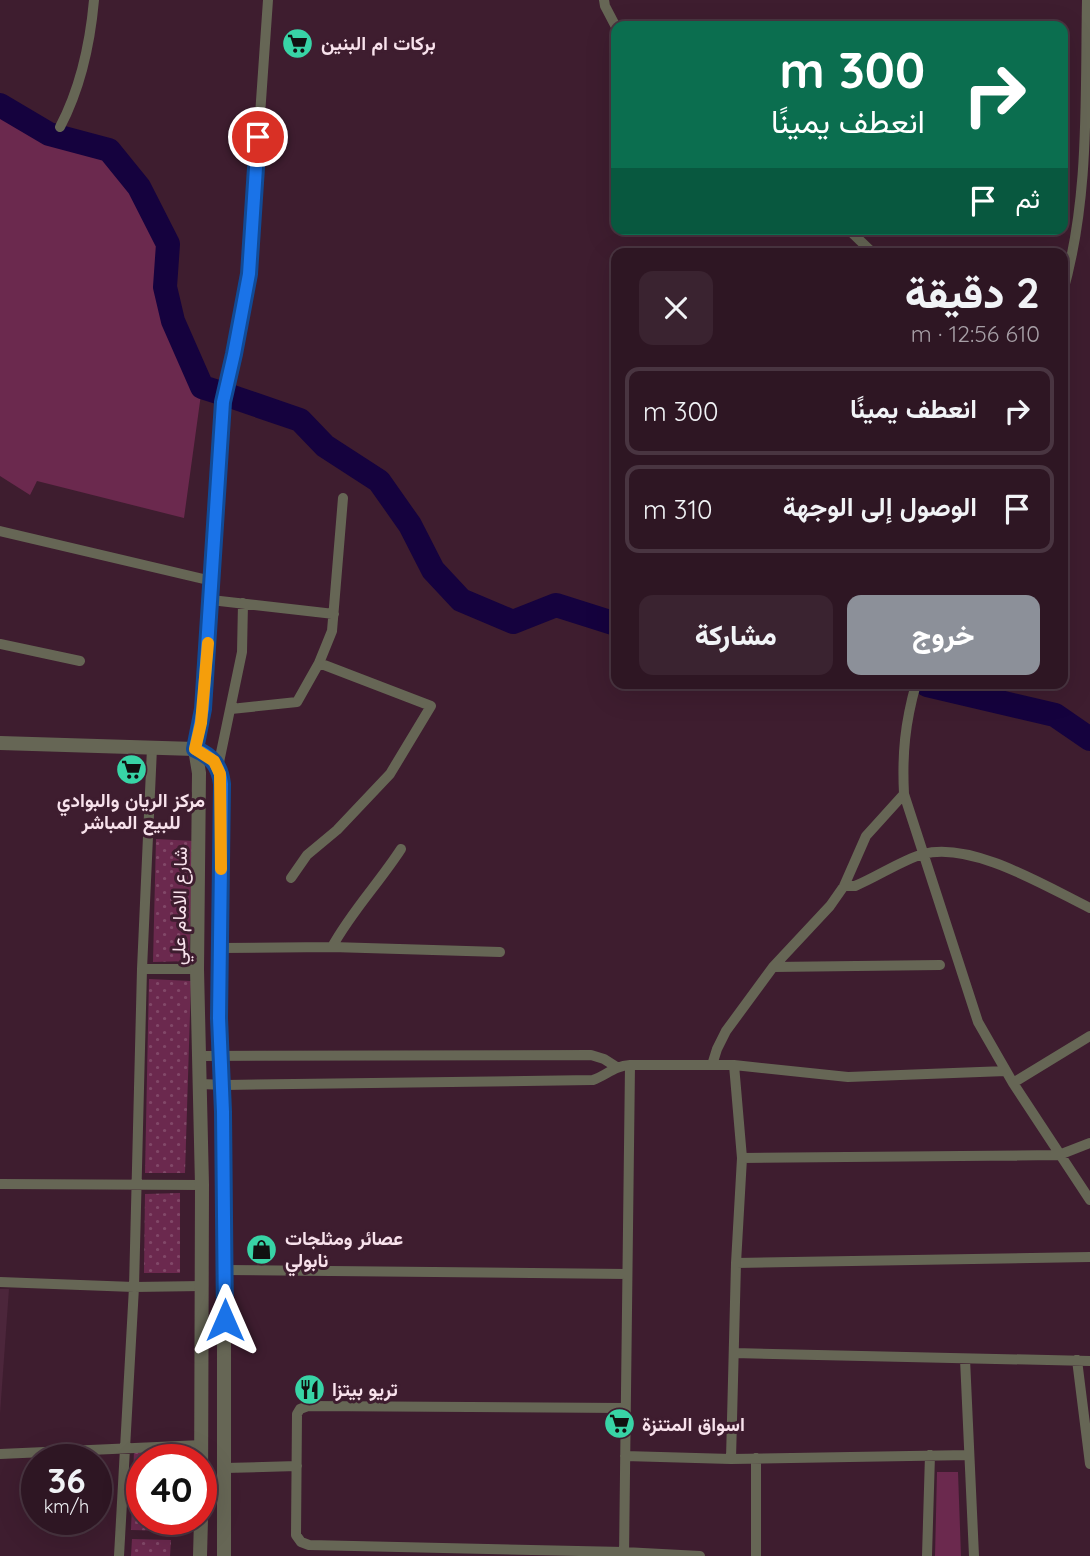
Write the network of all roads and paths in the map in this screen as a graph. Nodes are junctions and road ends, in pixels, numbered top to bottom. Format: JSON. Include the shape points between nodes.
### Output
{"nodes":[{"id":1,"x":94,"y":0,"type":"edge"},
{"id":2,"x":268,"y":0,"type":"edge"},
{"id":3,"x":604,"y":0,"type":"edge"},
{"id":4,"x":1087,"y":0,"type":"edge"},
{"id":5,"x":613,"y":21,"type":"edge"},
{"id":6,"x":60,"y":127,"type":"dead end"},
{"id":7,"x":854,"y":235,"type":"edge"},
{"id":8,"x":868,"y":248,"type":"edge"},
{"id":9,"x":1068,"y":272,"type":"edge"},
{"id":10,"x":343,"y":498,"type":"dead end"},
{"id":11,"x":0,"y":531,"type":"edge"},
{"id":12,"x":212,"y":581,"type":"junction"},
{"id":13,"x":211,"y":600,"type":"junction"},
{"id":14,"x":243,"y":603,"type":"junction"},
{"id":15,"x":334,"y":614,"type":"junction"},
{"id":16,"x":0,"y":644,"type":"edge"},
{"id":17,"x":80,"y":661,"type":"dead end"},
{"id":18,"x":319,"y":663,"type":"junction"},
{"id":19,"x":915,"y":689,"type":"edge"},
{"id":20,"x":231,"y":709,"type":"junction"},
{"id":21,"x":0,"y":743,"type":"edge"},
{"id":22,"x":152,"y":748,"type":"junction"},
{"id":23,"x":195,"y":749,"type":"junction"},
{"id":24,"x":218,"y":767,"type":"junction"},
{"id":25,"x":904,"y":794,"type":"junction"},
{"id":26,"x":401,"y":849,"type":"dead end"},
{"id":27,"x":924,"y":854,"type":"junction"},
{"id":28,"x":291,"y":878,"type":"dead end"},
{"id":29,"x":844,"y":887,"type":"junction"},
{"id":30,"x":1090,"y":908,"type":"edge"},
{"id":31,"x":332,"y":947,"type":"junction"},
{"id":32,"x":219,"y":948,"type":"junction"},
{"id":33,"x":500,"y":952,"type":"dead end"},
{"id":34,"x":940,"y":965,"type":"dead end"},
{"id":35,"x":773,"y":967,"type":"junction"},
{"id":36,"x":142,"y":969,"type":"junction"},
{"id":37,"x":197,"y":969,"type":"junction"},
{"id":38,"x":1090,"y":1036,"type":"edge"},
{"id":39,"x":200,"y":1056,"type":"junction"},
{"id":40,"x":221,"y":1057,"type":"junction"},
{"id":41,"x":630,"y":1065,"type":"junction"},
{"id":42,"x":712,"y":1065,"type":"junction"},
{"id":43,"x":734,"y":1065,"type":"junction"},
{"id":44,"x":615,"y":1066,"type":"junction"},
{"id":45,"x":1006,"y":1071,"type":"junction"},
{"id":46,"x":1013,"y":1083,"type":"junction"},
{"id":47,"x":200,"y":1084,"type":"junction"},
{"id":48,"x":223,"y":1085,"type":"junction"},
{"id":49,"x":1090,"y":1143,"type":"edge"},
{"id":50,"x":1059,"y":1155,"type":"junction"},
{"id":51,"x":742,"y":1158,"type":"junction"},
{"id":52,"x":0,"y":1184,"type":"edge"},
{"id":53,"x":202,"y":1185,"type":"junction"},
{"id":54,"x":137,"y":1186,"type":"junction"},
{"id":55,"x":1090,"y":1200,"type":"edge"},
{"id":56,"x":1090,"y":1257,"type":"edge"},
{"id":57,"x":736,"y":1263,"type":"junction"},
{"id":58,"x":225,"y":1270,"type":"junction"},
{"id":59,"x":627,"y":1274,"type":"junction"},
{"id":60,"x":0,"y":1282,"type":"edge"},
{"id":61,"x":202,"y":1286,"type":"junction"},
{"id":62,"x":134,"y":1287,"type":"junction"},
{"id":63,"x":734,"y":1353,"type":"junction"},
{"id":64,"x":965,"y":1359,"type":"junction"},
{"id":65,"x":1077,"y":1360,"type":"junction"},
{"id":66,"x":1090,"y":1361,"type":"edge"},
{"id":67,"x":625,"y":1408,"type":"junction"},
{"id":68,"x":202,"y":1444,"type":"edge"},
{"id":69,"x":124,"y":1449,"type":"junction"},
{"id":70,"x":0,"y":1454,"type":"edge"},
{"id":71,"x":930,"y":1455,"type":"junction"},
{"id":72,"x":969,"y":1455,"type":"junction"},
{"id":73,"x":625,"y":1456,"type":"junction"},
{"id":74,"x":756,"y":1458,"type":"junction"},
{"id":75,"x":731,"y":1459,"type":"junction"},
{"id":76,"x":1090,"y":1464,"type":"edge"},
{"id":77,"x":297,"y":1466,"type":"junction"},
{"id":78,"x":225,"y":1468,"type":"junction"},
{"id":79,"x":201,"y":1535,"type":"edge"},
{"id":80,"x":624,"y":1554,"type":"edge"},
{"id":81,"x":119,"y":1556,"type":"edge"},
{"id":82,"x":200,"y":1556,"type":"edge"},
{"id":83,"x":224,"y":1556,"type":"edge"},
{"id":84,"x":700,"y":1556,"type":"edge"},
{"id":85,"x":756,"y":1556,"type":"edge"},
{"id":86,"x":927,"y":1556,"type":"edge"},
{"id":87,"x":974,"y":1556,"type":"edge"}],
"edges":[{"from":1,"to":6,"type":"street","via":[[83,73]]},
{"from":2,"to":12,"type":"street","via":[[249,274],[223,402]]},
{"from":3,"to":5,"type":"street"},
{"from":4,"to":9,"type":"street","via":[[1084,188]]},
{"from":7,"to":8,"type":"street"},
{"from":10,"to":15,"type":"street"},
{"from":11,"to":12,"type":"street"},
{"from":12,"to":13,"type":"street"},
{"from":13,"to":14,"type":"street"},
{"from":13,"to":23,"type":"street","via":[[203,709]]},
{"from":14,"to":15,"type":"street"},
{"from":14,"to":20,"type":"street","via":[[243,652]]},
{"from":15,"to":18,"type":"street"},
{"from":16,"to":17,"type":"street"},
{"from":18,"to":20,"type":"street","via":[[297,702]]},
{"from":18,"to":28,"type":"street","via":[[431,706],[390,774],[307,855]]},
{"from":19,"to":25,"type":"street","via":[[902,756]]},
{"from":20,"to":24,"type":"street"},
{"from":21,"to":22,"type":"street"},
{"from":22,"to":23,"type":"street"},
{"from":22,"to":36,"type":"street"},
{"from":23,"to":24,"type":"street"},
{"from":23,"to":37,"type":"street","name":"شارع الامام علي","via":[[199,773]]},
{"from":24,"to":32,"type":"street","via":[[222,794]]},
{"from":25,"to":27,"type":"street"},
{"from":25,"to":29,"type":"street","via":[[866,836]]},
{"from":26,"to":31,"type":"street"},
{"from":27,"to":29,"type":"street"},
{"from":27,"to":30,"type":"street","via":[[961,855],[997,863]]},
{"from":27,"to":45,"type":"street","via":[[978,1022]]},
{"from":29,"to":35,"type":"street"},
{"from":31,"to":32,"type":"street"},
{"from":31,"to":33,"type":"street"},
{"from":32,"to":40,"type":"street"},
{"from":34,"to":35,"type":"street"},
{"from":35,"to":42,"type":"street","via":[[726,1031]]},
{"from":36,"to":37,"type":"street"},
{"from":36,"to":54,"type":"street"},
{"from":37,"to":39,"type":"street","name":"شارع الامام علي"},
{"from":38,"to":46,"type":"street"},
{"from":39,"to":40,"type":"street"},
{"from":39,"to":47,"type":"street","name":"شارع الامام علي"},
{"from":40,"to":44,"type":"street","via":[[591,1055]]},
{"from":40,"to":48,"type":"street"},
{"from":41,"to":42,"type":"street"},
{"from":41,"to":44,"type":"street"},
{"from":41,"to":59,"type":"street"},
{"from":42,"to":43,"type":"street"},
{"from":43,"to":45,"type":"street","via":[[848,1077]]},
{"from":43,"to":51,"type":"street"},
{"from":44,"to":48,"type":"street","via":[[593,1080]]},
{"from":45,"to":46,"type":"street"},
{"from":46,"to":50,"type":"street"},
{"from":47,"to":48,"type":"street"},
{"from":47,"to":53,"type":"street","name":"شارع الامام علي"},
{"from":48,"to":58,"type":"street"},
{"from":49,"to":50,"type":"street"},
{"from":50,"to":51,"type":"street"},
{"from":50,"to":55,"type":"street"},
{"from":51,"to":57,"type":"street"},
{"from":52,"to":54,"type":"street"},
{"from":53,"to":54,"type":"street"},
{"from":53,"to":61,"type":"street","name":"شارع الامام علي"},
{"from":54,"to":62,"type":"street"},
{"from":56,"to":57,"type":"street"},
{"from":57,"to":63,"type":"street"},
{"from":58,"to":59,"type":"street"},
{"from":58,"to":78,"type":"street"},
{"from":59,"to":67,"type":"street"},
{"from":60,"to":62,"type":"street"},
{"from":61,"to":62,"type":"street"},
{"from":61,"to":68,"type":"street","name":"شارع الامام علي"},
{"from":62,"to":69,"type":"street"},
{"from":63,"to":64,"type":"street"},
{"from":63,"to":75,"type":"street"},
{"from":64,"to":65,"type":"street"},
{"from":64,"to":72,"type":"street"},
{"from":65,"to":66,"type":"street"},
{"from":65,"to":76,"type":"street"},
{"from":67,"to":73,"type":"street"},
{"from":67,"to":77,"type":"street","via":[[308,1406],[297,1414]]},
{"from":69,"to":70,"type":"street"},
{"from":69,"to":81,"type":"street"},
{"from":71,"to":72,"type":"street"},
{"from":71,"to":74,"type":"street"},
{"from":71,"to":86,"type":"street"},
{"from":72,"to":87,"type":"street"},
{"from":73,"to":75,"type":"street"},
{"from":73,"to":80,"type":"street"},
{"from":74,"to":75,"type":"street"},
{"from":74,"to":85,"type":"street"},
{"from":77,"to":78,"type":"street"},
{"from":77,"to":80,"type":"street","via":[[296,1535],[309,1545]]},
{"from":78,"to":83,"type":"street"},
{"from":79,"to":82,"type":"street"},
{"from":80,"to":84,"type":"street"}]}
